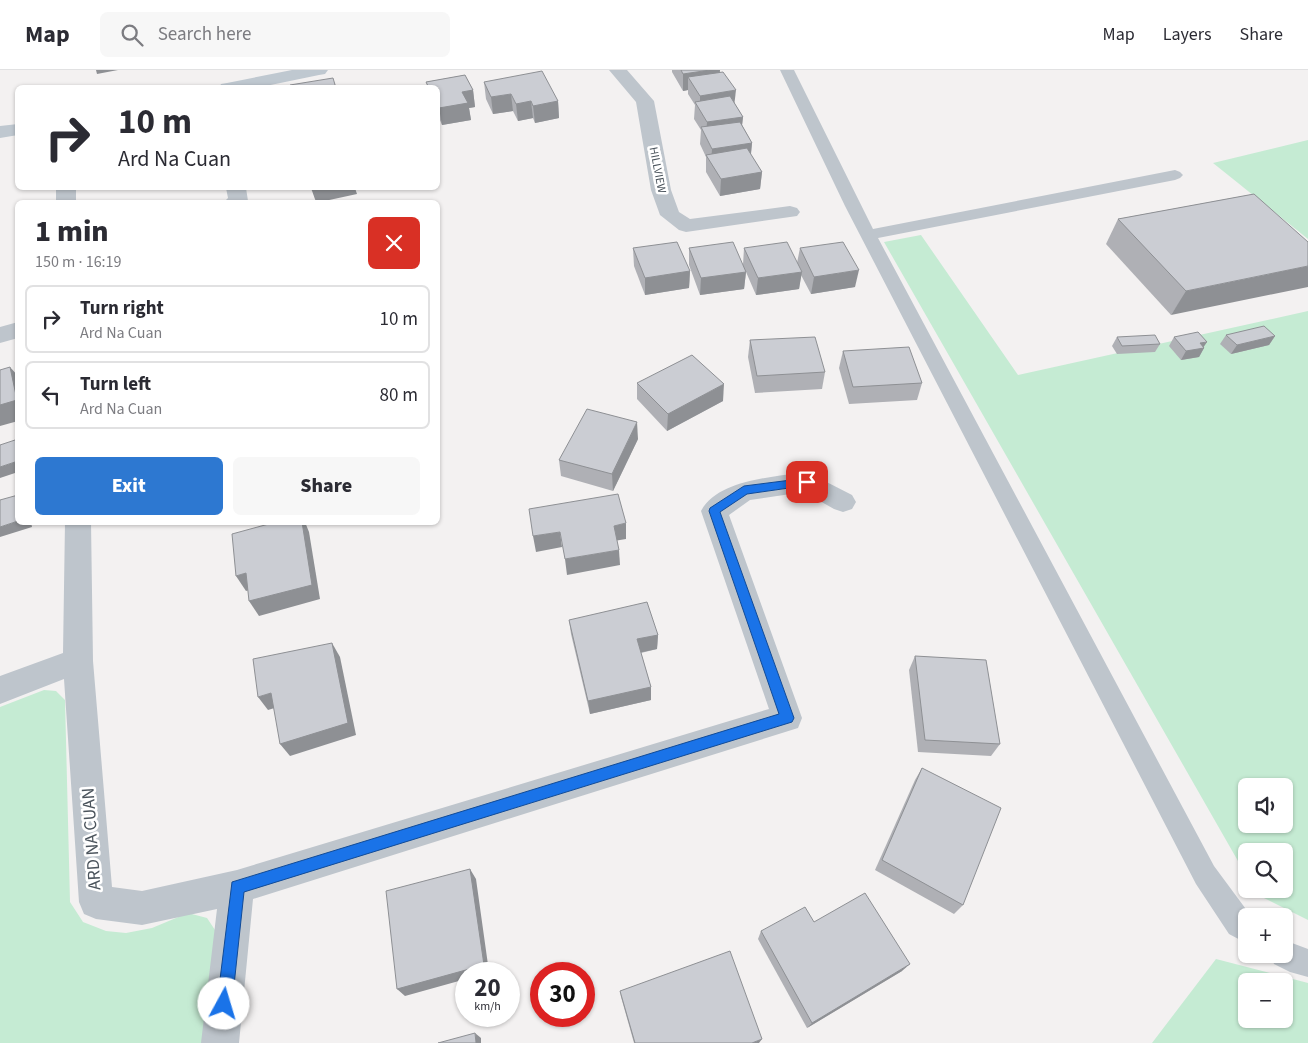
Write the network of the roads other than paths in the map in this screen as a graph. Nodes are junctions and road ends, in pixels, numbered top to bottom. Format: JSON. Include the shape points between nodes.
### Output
{"nodes":[{"id":1,"x":319,"y":70,"type":"edge"},
{"id":2,"x":618,"y":70,"type":"edge"},
{"id":3,"x":787,"y":70,"type":"edge"},
{"id":4,"x":242,"y":85,"type":"edge"},
{"id":5,"x":15,"y":130,"type":"edge"},
{"id":6,"x":0,"y":132,"type":"edge"},
{"id":7,"x":1175,"y":175,"type":"dead end"},
{"id":8,"x":790,"y":212,"type":"dead end"},
{"id":9,"x":868,"y":235,"type":"junction"},
{"id":10,"x":15,"y":331,"type":"edge"},
{"id":11,"x":0,"y":335,"type":"edge"},
{"id":12,"x":843,"y":502,"type":"dead end"},
{"id":13,"x":78,"y":525,"type":"edge"},
{"id":14,"x":78,"y":661,"type":"junction"},
{"id":15,"x":0,"y":690,"type":"edge"},
{"id":16,"x":237,"y":887,"type":"junction"},
{"id":17,"x":1238,"y":923,"type":"edge"},
{"id":18,"x":1293,"y":959,"type":"edge"},
{"id":19,"x":1308,"y":963,"type":"edge"},
{"id":20,"x":220,"y":1043,"type":"edge"}],
"edges":[{"from":1,"to":4,"type":"street"},
{"from":2,"to":8,"type":"street","name":"HILLVIEW","via":[[645,101],[661,190],[670,216],[686,226]]},
{"from":3,"to":9,"type":"lane"},
{"from":5,"to":6,"type":"street"},
{"from":7,"to":9,"type":"lane"},
{"from":9,"to":17,"type":"lane","via":[[1205,875]]},
{"from":10,"to":11,"type":"street"},
{"from":12,"to":16,"type":"street","name":"ARD NA CUAN","via":[[807,482],[744,491],[714,511],[787,718]]},
{"from":13,"to":14,"type":"street","name":"ARD NA CUAN"},
{"from":14,"to":15,"type":"street"},
{"from":14,"to":16,"type":"street","name":"ARD NA CUAN","via":[[96,902],[142,908]]},
{"from":16,"to":20,"type":"street"},
{"from":18,"to":19,"type":"lane"}]}
